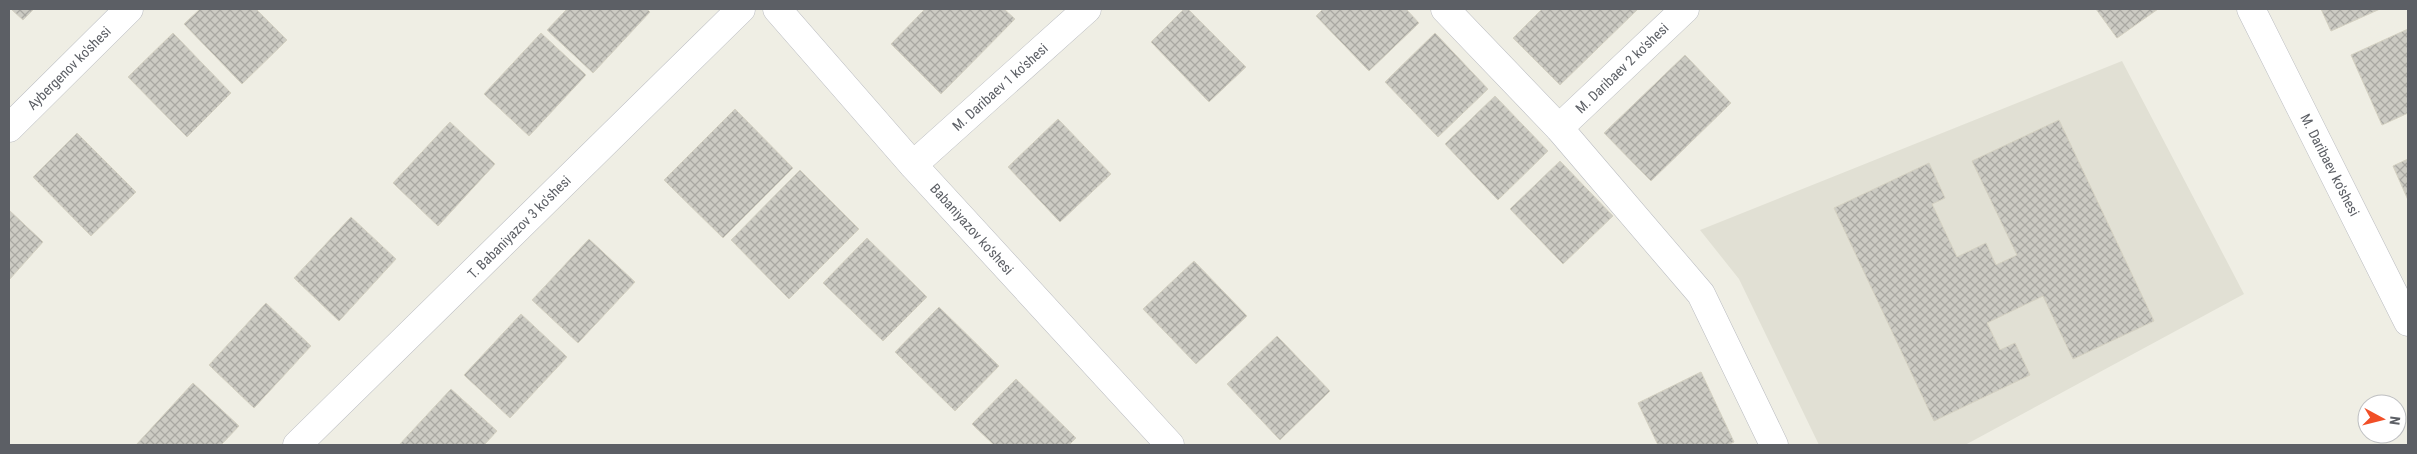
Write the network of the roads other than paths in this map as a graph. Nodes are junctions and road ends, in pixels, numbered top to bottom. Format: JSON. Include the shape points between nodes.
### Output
{"nodes":[{"id":1,"x":129,"y":9,"type":"edge"},
{"id":2,"x":741,"y":9,"type":"edge"},
{"id":3,"x":777,"y":9,"type":"edge"},
{"id":4,"x":1087,"y":9,"type":"edge"},
{"id":5,"x":1445,"y":9,"type":"edge"},
{"id":6,"x":1685,"y":9,"type":"edge"},
{"id":7,"x":2251,"y":9,"type":"edge"},
{"id":8,"x":9,"y":128,"type":"edge"},
{"id":9,"x":1560,"y":128,"type":"junction"},
{"id":10,"x":913,"y":165,"type":"junction"},
{"id":11,"x":2408,"y":322,"type":"edge"},
{"id":12,"x":298,"y":445,"type":"edge"},
{"id":13,"x":1170,"y":445,"type":"edge"},
{"id":14,"x":1774,"y":445,"type":"edge"}],
"edges":[{"from":1,"to":8,"type":"street","name":"Aybergenov ko'shesi"},
{"from":2,"to":12,"type":"street","name":"T. Babaniyazov 3 ko'shesi"},
{"from":3,"to":10,"type":"street","name":"Babaniyazov ko‘shesi"},
{"from":4,"to":10,"type":"street","name":"M. Daribaev 1 ko'shesi"},
{"from":5,"to":9,"type":"street"},
{"from":6,"to":9,"type":"street","name":"M. Daribaev 2 ko'shesi"},
{"from":7,"to":11,"type":"street","name":"M. Daribaev ko'shesi"},
{"from":9,"to":14,"type":"street","via":[[1701,294]]},
{"from":10,"to":13,"type":"street","name":"Babaniyazov ko‘shesi"}]}
